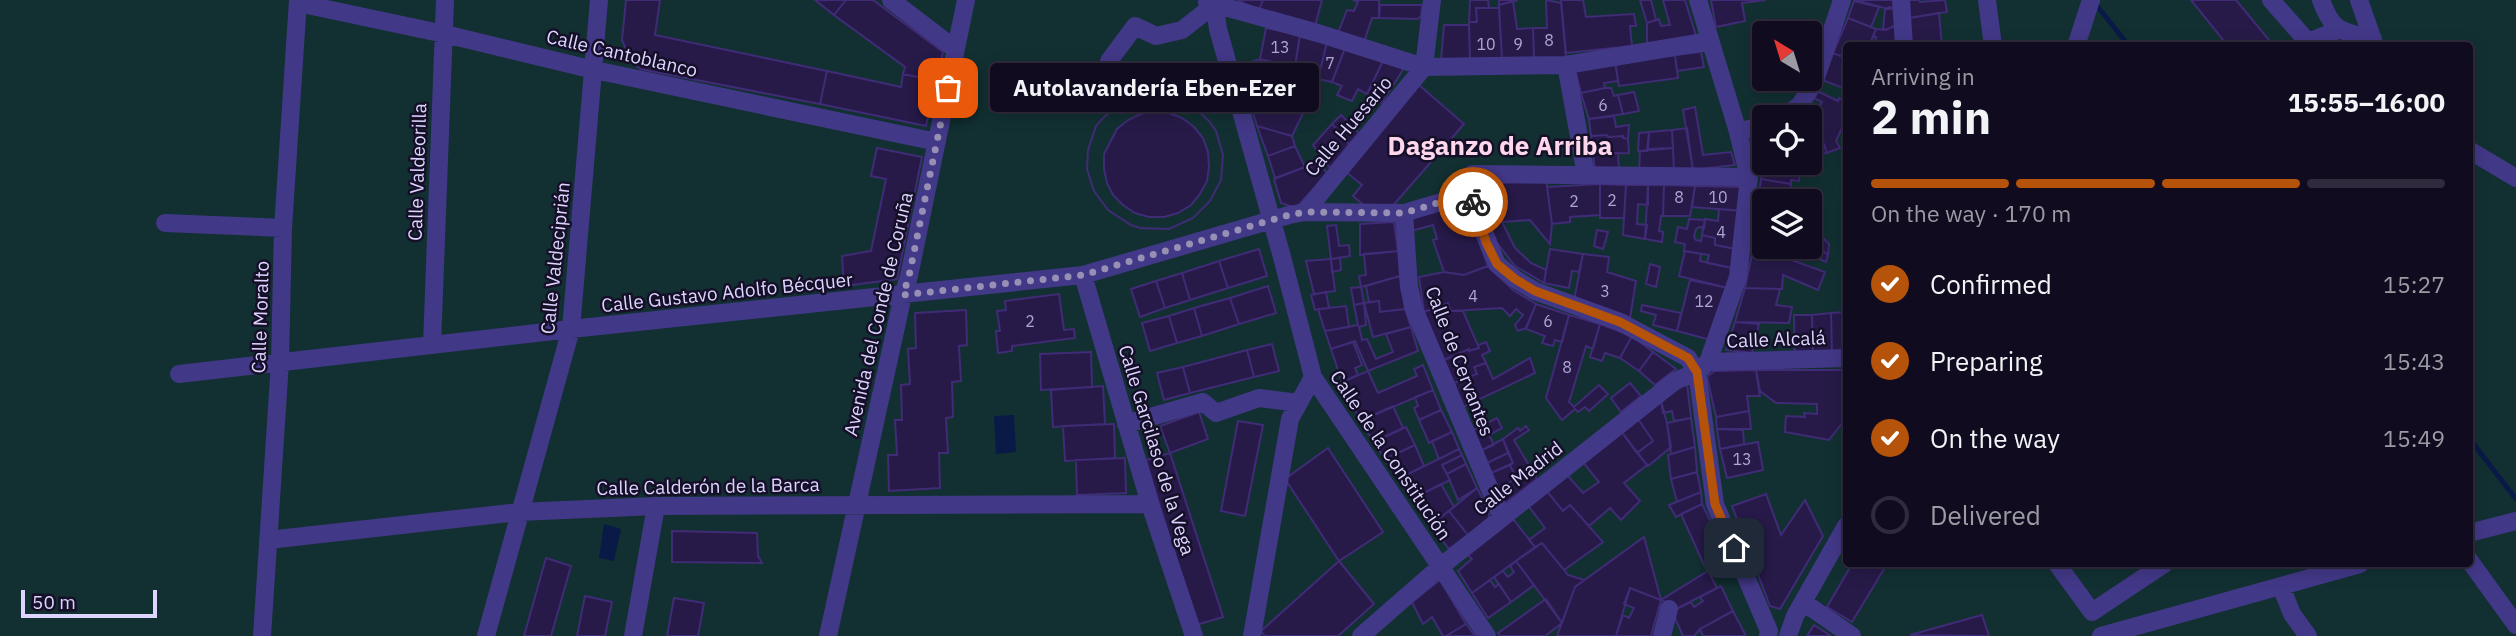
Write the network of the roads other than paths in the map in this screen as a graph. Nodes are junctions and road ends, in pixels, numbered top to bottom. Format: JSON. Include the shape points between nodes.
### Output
{"nodes":[{"id":1,"x":445,"y":0,"type":"edge"},
{"id":2,"x":599,"y":0,"type":"edge"},
{"id":3,"x":891,"y":0,"type":"edge"},
{"id":4,"x":965,"y":0,"type":"edge"},
{"id":5,"x":1432,"y":0,"type":"edge"},
{"id":6,"x":1698,"y":0,"type":"edge"},
{"id":7,"x":1842,"y":0,"type":"edge"},
{"id":8,"x":1901,"y":0,"type":"edge"},
{"id":9,"x":1987,"y":0,"type":"edge"},
{"id":10,"x":2091,"y":0,"type":"edge"},
{"id":11,"x":2272,"y":0,"type":"edge"},
{"id":12,"x":2321,"y":0,"type":"edge"},
{"id":13,"x":2359,"y":0,"type":"edge"},
{"id":14,"x":298,"y":1,"type":"edge"},
{"id":15,"x":1211,"y":2,"type":"edge"},
{"id":16,"x":2338,"y":30,"type":"junction"},
{"id":17,"x":443,"y":34,"type":"junction"},
{"id":18,"x":1710,"y":41,"type":"junction"},
{"id":19,"x":1904,"y":42,"type":"edge"},
{"id":20,"x":1992,"y":42,"type":"edge"},
{"id":21,"x":2077,"y":42,"type":"edge"},
{"id":22,"x":2374,"y":42,"type":"edge"},
{"id":23,"x":955,"y":49,"type":"junction"},
{"id":24,"x":1109,"y":61,"type":"dead end"},
{"id":25,"x":1566,"y":65,"type":"junction"},
{"id":26,"x":1424,"y":67,"type":"junction"},
{"id":27,"x":594,"y":70,"type":"junction"},
{"id":28,"x":1800,"y":105,"type":"edge"},
{"id":29,"x":1752,"y":128,"type":"edge"},
{"id":30,"x":1738,"y":132,"type":"junction"},
{"id":31,"x":937,"y":142,"type":"junction"},
{"id":32,"x":2473,"y":152,"type":"edge"},
{"id":33,"x":1586,"y":175,"type":"junction"},
{"id":34,"x":1749,"y":177,"type":"junction"},
{"id":35,"x":2516,"y":177,"type":"edge"},
{"id":36,"x":1471,"y":193,"type":"junction"},
{"id":37,"x":1305,"y":212,"type":"junction"},
{"id":38,"x":1404,"y":213,"type":"junction"},
{"id":39,"x":1272,"y":219,"type":"junction"},
{"id":40,"x":165,"y":223,"type":"dead end"},
{"id":41,"x":284,"y":228,"type":"junction"},
{"id":42,"x":1083,"y":275,"type":"junction"},
{"id":43,"x":903,"y":295,"type":"junction"},
{"id":44,"x":571,"y":329,"type":"junction"},
{"id":45,"x":432,"y":345,"type":"junction"},
{"id":46,"x":1843,"y":358,"type":"edge"},
{"id":47,"x":280,"y":362,"type":"junction"},
{"id":48,"x":1702,"y":367,"type":"junction"},
{"id":49,"x":179,"y":374,"type":"dead end"},
{"id":50,"x":1313,"y":377,"type":"junction"},
{"id":51,"x":1299,"y":403,"type":"junction"},
{"id":52,"x":1126,"y":424,"type":"junction"},
{"id":53,"x":1150,"y":504,"type":"junction"},
{"id":54,"x":656,"y":506,"type":"junction"},
{"id":55,"x":856,"y":506,"type":"junction"},
{"id":56,"x":519,"y":512,"type":"junction"},
{"id":57,"x":1502,"y":519,"type":"junction"},
{"id":58,"x":2516,"y":521,"type":"edge"},
{"id":59,"x":1843,"y":531,"type":"edge"},
{"id":60,"x":2473,"y":532,"type":"edge"},
{"id":61,"x":268,"y":540,"type":"junction"},
{"id":62,"x":1440,"y":566,"type":"junction"},
{"id":63,"x":2473,"y":566,"type":"edge"},
{"id":64,"x":2059,"y":567,"type":"edge"},
{"id":65,"x":2160,"y":567,"type":"edge"},
{"id":66,"x":2349,"y":567,"type":"edge"},
{"id":67,"x":2281,"y":586,"type":"junction"},
{"id":68,"x":1803,"y":602,"type":"junction"},
{"id":69,"x":1669,"y":609,"type":"dead end"},
{"id":70,"x":2516,"y":625,"type":"edge"},
{"id":71,"x":262,"y":636,"type":"edge"},
{"id":72,"x":486,"y":636,"type":"edge"},
{"id":73,"x":632,"y":636,"type":"edge"},
{"id":74,"x":828,"y":636,"type":"edge"},
{"id":75,"x":1194,"y":636,"type":"edge"},
{"id":76,"x":1252,"y":636,"type":"edge"},
{"id":77,"x":1361,"y":636,"type":"edge"},
{"id":78,"x":1487,"y":636,"type":"edge"},
{"id":79,"x":1662,"y":636,"type":"edge"},
{"id":80,"x":1768,"y":636,"type":"edge"},
{"id":81,"x":1788,"y":636,"type":"edge"},
{"id":82,"x":1852,"y":636,"type":"edge"},
{"id":83,"x":2101,"y":636,"type":"edge"},
{"id":84,"x":2308,"y":636,"type":"edge"}],
"edges":[{"from":1,"to":17,"type":"street","name":"Calle Valdeorilla"},
{"from":2,"to":27,"type":"street","name":"Calle Valdeciprián"},
{"from":3,"to":23,"type":"street"},
{"from":4,"to":23,"type":"street","name":"Avenida del Conde de Coruña"},
{"from":5,"to":26,"type":"street"},
{"from":6,"to":18,"type":"street"},
{"from":7,"to":28,"type":"street","via":[[1815,81]]},
{"from":8,"to":19,"type":"street"},
{"from":9,"to":20,"type":"street"},
{"from":10,"to":21,"type":"street"},
{"from":11,"to":16,"type":"street","via":[[2308,42]]},
{"from":12,"to":16,"type":"street","via":[[2327,18]]},
{"from":13,"to":22,"type":"street"},
{"from":14,"to":17,"type":"street","name":"Calle Cantoblanco"},
{"from":14,"to":41,"type":"street","name":"Calle Moralto"},
{"from":15,"to":24,"type":"street","via":[[1182,30],[1156,36],[1135,26]]},
{"from":15,"to":26,"type":"street"},
{"from":15,"to":39,"type":"street","name":"Calle de la Constitución"},
{"from":16,"to":22,"type":"street"},
{"from":17,"to":27,"type":"street","name":"Calle Cantoblanco"},
{"from":17,"to":45,"type":"street","name":"Calle Valdeorilla"},
{"from":18,"to":25,"type":"street"},
{"from":18,"to":30,"type":"street"},
{"from":23,"to":31,"type":"street","name":"Avenida del Conde de Coruña"},
{"from":25,"to":26,"type":"street"},
{"from":25,"to":33,"type":"street"},
{"from":26,"to":37,"type":"street","name":"Calle Huesario"},
{"from":27,"to":31,"type":"street","name":"Calle Cantoblanco"},
{"from":27,"to":44,"type":"street","name":"Calle Valdeciprián"},
{"from":29,"to":30,"type":"street"},
{"from":30,"to":34,"type":"street"},
{"from":31,"to":43,"type":"street","name":"Avenida del Conde de Coruña"},
{"from":32,"to":35,"type":"street"},
{"from":33,"to":34,"type":"street"},
{"from":33,"to":36,"type":"street","via":[[1472,174]]},
{"from":34,"to":48,"type":"street","via":[[1738,277]]},
{"from":36,"to":38,"type":"street","name":"Calle Gustavo Adolfo Bécquer"},
{"from":36,"to":48,"type":"street","via":[[1497,264],[1515,279],[1535,291],[1620,322]]},
{"from":37,"to":38,"type":"street","name":"Calle Gustavo Adolfo Bécquer"},
{"from":37,"to":39,"type":"street","name":"Calle Gustavo Adolfo Bécquer"},
{"from":38,"to":57,"type":"street","name":"Calle de Cervantes","via":[[1413,309]]},
{"from":39,"to":42,"type":"street","name":"Calle Gustavo Adolfo Bécquer"},
{"from":39,"to":50,"type":"street","name":"Calle de la Constitución"},
{"from":40,"to":41,"type":"street"},
{"from":41,"to":47,"type":"street","name":"Calle Moralto"},
{"from":42,"to":43,"type":"street","name":"Calle Gustavo Adolfo Bécquer"},
{"from":42,"to":52,"type":"street","name":"Calle Garcilaso de la Vega"},
{"from":43,"to":44,"type":"street","name":"Calle Gustavo Adolfo Bécquer"},
{"from":43,"to":55,"type":"street","name":"Avenida del Conde de Coruña"},
{"from":44,"to":45,"type":"street","name":"Calle Gustavo Adolfo Bécquer"},
{"from":44,"to":56,"type":"street","name":"Calle Valdeciprián"},
{"from":45,"to":47,"type":"street","name":"Calle Gustavo Adolfo Bécquer"},
{"from":46,"to":48,"type":"street","name":"Calle Alcalá"},
{"from":47,"to":49,"type":"street","name":"Calle Gustavo Adolfo Bécquer"},
{"from":47,"to":61,"type":"street","name":"Calle Moralto"},
{"from":48,"to":57,"type":"street","name":"Calle Madrid","via":[[1675,381]]},
{"from":48,"to":80,"type":"street","via":[[1715,504]]},
{"from":50,"to":51,"type":"street"},
{"from":50,"to":62,"type":"street","name":"Calle de la Constitución"},
{"from":51,"to":52,"type":"street","via":[[1259,398],[1216,413],[1203,402]]},
{"from":51,"to":76,"type":"street","via":[[1290,419]]},
{"from":52,"to":53,"type":"street","name":"Calle Garcilaso de la Vega"},
{"from":53,"to":55,"type":"street","name":"Calle Calderón de la Barca"},
{"from":53,"to":75,"type":"street","name":"Calle Garcilaso de la Vega"},
{"from":54,"to":55,"type":"street","name":"Calle Calderón de la Barca"},
{"from":54,"to":56,"type":"street","name":"Calle Calderón de la Barca"},
{"from":54,"to":73,"type":"street"},
{"from":55,"to":74,"type":"street","name":"Avenida del Conde de Coruña"},
{"from":56,"to":61,"type":"street","name":"Calle Calderón de la Barca"},
{"from":56,"to":72,"type":"street","name":"Calle Valdeciprián"},
{"from":57,"to":62,"type":"street","name":"Calle Madrid"},
{"from":58,"to":60,"type":"street"},
{"from":59,"to":68,"type":"street"},
{"from":61,"to":71,"type":"street","name":"Calle Moralto"},
{"from":62,"to":77,"type":"street","name":"Calle Madrid"},
{"from":62,"to":78,"type":"street","name":"Calle de la Constitución"},
{"from":63,"to":70,"type":"street"},
{"from":64,"to":65,"type":"street","via":[[2092,612]]},
{"from":66,"to":67,"type":"street"},
{"from":67,"to":83,"type":"street"},
{"from":67,"to":84,"type":"street","via":[[2292,614]]},
{"from":68,"to":81,"type":"street"},
{"from":68,"to":82,"type":"street"},
{"from":69,"to":79,"type":"street"}]}
